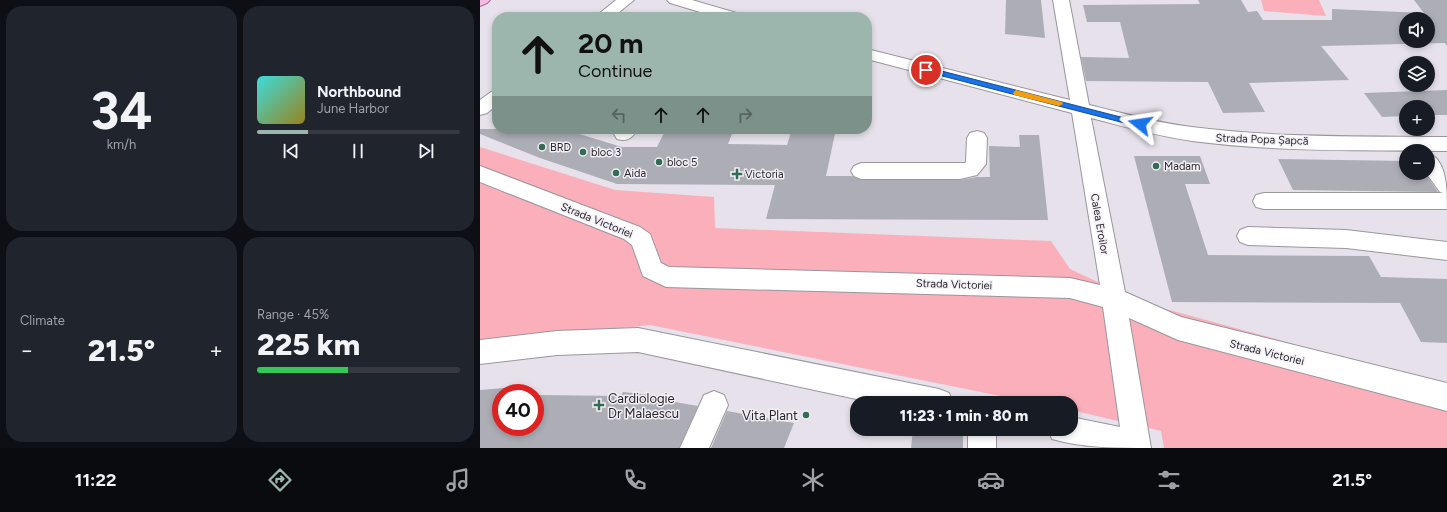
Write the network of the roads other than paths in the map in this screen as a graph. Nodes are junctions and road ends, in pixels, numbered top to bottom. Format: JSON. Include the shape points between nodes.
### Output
{"nodes":[{"id":1,"x":626,"y":0,"type":"edge"},
{"id":2,"x":675,"y":0,"type":"edge"},
{"id":3,"x":1062,"y":0,"type":"edge"},
{"id":4,"x":610,"y":12,"type":"edge"},
{"id":5,"x":717,"y":12,"type":"edge"},
{"id":6,"x":872,"y":55,"type":"edge"},
{"id":7,"x":492,"y":100,"type":"edge"},
{"id":8,"x":480,"y":109,"type":"edge"},
{"id":9,"x":1080,"y":109,"type":"junction"},
{"id":10,"x":977,"y":138,"type":"dead end"},
{"id":11,"x":1447,"y":144,"type":"edge"},
{"id":12,"x":1435,"y":145,"type":"edge"},
{"id":13,"x":1399,"y":146,"type":"edge"},
{"id":14,"x":1435,"y":170,"type":"edge"},
{"id":15,"x":861,"y":171,"type":"dead end"},
{"id":16,"x":480,"y":174,"type":"edge"},
{"id":17,"x":1447,"y":186,"type":"edge"},
{"id":18,"x":1264,"y":201,"type":"dead end"},
{"id":19,"x":1447,"y":201,"type":"edge"},
{"id":20,"x":1248,"y":236,"type":"dead end"},
{"id":21,"x":1447,"y":251,"type":"edge"},
{"id":22,"x":1114,"y":299,"type":"junction"},
{"id":23,"x":480,"y":352,"type":"edge"},
{"id":24,"x":906,"y":396,"type":"edge"},
{"id":25,"x":1447,"y":398,"type":"edge"},
{"id":26,"x":714,"y":405,"type":"dead end"},
{"id":27,"x":1078,"y":433,"type":"edge"},
{"id":28,"x":1137,"y":446,"type":"edge"},
{"id":29,"x":694,"y":448,"type":"edge"}],
"edges":[{"from":1,"to":4,"type":"street"},
{"from":2,"to":5,"type":"street"},
{"from":3,"to":9,"type":"street","name":"Calea Eroilor"},
{"from":6,"to":9,"type":"street","name":"Strada Popa Șapcă"},
{"from":7,"to":8,"type":"street"},
{"from":9,"to":13,"type":"street","name":"Strada Popa Șapcă","via":[[1155,128],[1206,137]]},
{"from":9,"to":22,"type":"street","name":"Calea Eroilor"},
{"from":10,"to":15,"type":"street","via":[[976,164],[970,170]]},
{"from":11,"to":12,"type":"street","name":"Strada Popa Șapcă"},
{"from":14,"to":17,"type":"street"},
{"from":16,"to":22,"type":"street","name":"Strada Victoriei","via":[[632,233],[642,240],[651,269],[666,277],[1070,288]]},
{"from":18,"to":19,"type":"street"},
{"from":20,"to":21,"type":"street","via":[[1346,239]]},
{"from":22,"to":25,"type":"street","name":"Strada Victoriei","via":[[1178,328]]},
{"from":22,"to":28,"type":"street","name":"Calea Eroilor"},
{"from":23,"to":24,"type":"street","via":[[557,343],[638,340]]},
{"from":26,"to":29,"type":"street"},
{"from":27,"to":28,"type":"street"}]}
